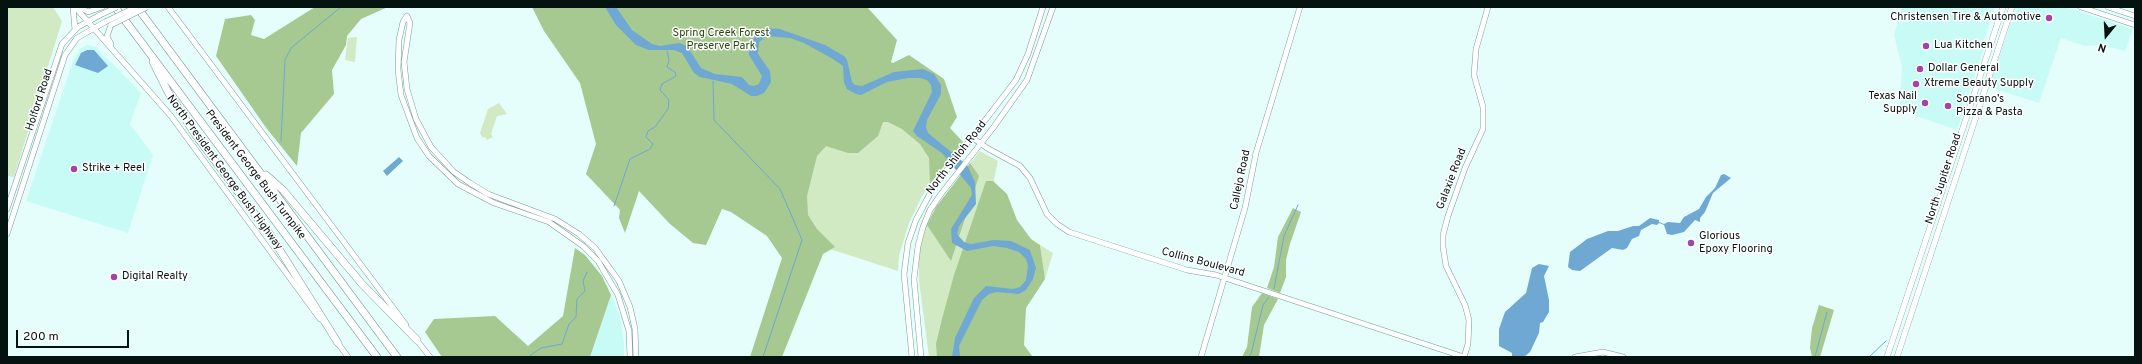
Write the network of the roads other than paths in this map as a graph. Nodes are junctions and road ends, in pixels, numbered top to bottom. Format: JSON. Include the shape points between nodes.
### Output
{"nodes":[{"id":1,"x":74,"y":7,"type":"edge"},
{"id":2,"x":80,"y":7,"type":"edge"},
{"id":3,"x":102,"y":7,"type":"edge"},
{"id":4,"x":116,"y":7,"type":"edge"},
{"id":5,"x":136,"y":7,"type":"edge"},
{"id":6,"x":148,"y":7,"type":"edge"},
{"id":7,"x":163,"y":7,"type":"edge"},
{"id":8,"x":168,"y":7,"type":"edge"},
{"id":9,"x":173,"y":7,"type":"edge"},
{"id":10,"x":1043,"y":7,"type":"edge"},
{"id":11,"x":1053,"y":7,"type":"edge"},
{"id":12,"x":1300,"y":7,"type":"edge"},
{"id":13,"x":1488,"y":7,"type":"edge"},
{"id":14,"x":2003,"y":7,"type":"edge"},
{"id":15,"x":2012,"y":7,"type":"edge"},
{"id":16,"x":2081,"y":7,"type":"edge"},
{"id":17,"x":2107,"y":7,"type":"edge"},
{"id":18,"x":174,"y":15,"type":"junction"},
{"id":19,"x":2106,"y":15,"type":"junction"},
{"id":20,"x":2135,"y":16,"type":"edge"},
{"id":21,"x":87,"y":22,"type":"junction"},
{"id":22,"x":180,"y":23,"type":"junction"},
{"id":23,"x":2135,"y":25,"type":"edge"},
{"id":24,"x":93,"y":28,"type":"junction"},
{"id":25,"x":75,"y":30,"type":"junction"},
{"id":26,"x":143,"y":42,"type":"junction"},
{"id":27,"x":1991,"y":42,"type":"junction"},
{"id":28,"x":1999,"y":45,"type":"junction"},
{"id":29,"x":115,"y":51,"type":"junction"},
{"id":30,"x":973,"y":138,"type":"junction"},
{"id":31,"x":981,"y":144,"type":"junction"},
{"id":32,"x":254,"y":164,"type":"junction"},
{"id":33,"x":7,"y":209,"type":"edge"},
{"id":34,"x":7,"y":234,"type":"edge"},
{"id":35,"x":1225,"y":278,"type":"junction"},
{"id":36,"x":417,"y":340,"type":"junction"},
{"id":37,"x":338,"y":343,"type":"junction"},
{"id":38,"x":348,"y":357,"type":"edge"},
{"id":39,"x":377,"y":357,"type":"edge"},
{"id":40,"x":397,"y":357,"type":"edge"},
{"id":41,"x":430,"y":357,"type":"edge"},
{"id":42,"x":630,"y":357,"type":"edge"},
{"id":43,"x":636,"y":357,"type":"edge"},
{"id":44,"x":912,"y":357,"type":"edge"},
{"id":45,"x":921,"y":357,"type":"edge"},
{"id":46,"x":1202,"y":357,"type":"edge"},
{"id":47,"x":1464,"y":357,"type":"edge"},
{"id":48,"x":1575,"y":357,"type":"edge"},
{"id":49,"x":1623,"y":357,"type":"edge"},
{"id":50,"x":1887,"y":357,"type":"edge"},
{"id":51,"x":1896,"y":357,"type":"edge"}],
"edges":[{"from":1,"to":21,"type":"street","name":"North President George Bush Highway"},
{"from":1,"to":25,"type":"street"},
{"from":2,"to":3,"type":"street","via":[[88,12]]},
{"from":4,"to":21,"type":"street","name":"Holford Road","bridge":true},
{"from":4,"to":26,"type":"highway","name":"President George Bush Turnpike"},
{"from":5,"to":24,"type":"street","name":"Holford Road","bridge":true},
{"from":5,"to":32,"type":"highway","name":"President George Bush Turnpike"},
{"from":6,"to":29,"type":"street","bridge":true,"via":[[112,25],[107,36]]},
{"from":7,"to":22,"type":"street"},
{"from":8,"to":18,"type":"street"},
{"from":9,"to":18,"type":"street"},
{"from":10,"to":30,"type":"street","name":"North Shiloh Road","via":[[1018,76]]},
{"from":11,"to":31,"type":"street","name":"North Shiloh Road","via":[[1027,80]]},
{"from":12,"to":35,"type":"street","name":"Callejo Road","via":[[1256,153],[1245,208]]},
{"from":13,"to":47,"type":"street","name":"Galaxie Road","via":[[1476,50],[1474,75],[1483,107],[1483,129],[1458,186],[1443,235],[1446,266],[1465,305],[1469,320],[1468,344]]},
{"from":14,"to":27,"type":"main road","name":"North Jupiter Road"},
{"from":15,"to":28,"type":"main road","name":"North Jupiter Road"},
{"from":16,"to":19,"type":"street"},
{"from":17,"to":19,"type":"street"},
{"from":17,"to":20,"type":"street"},
{"from":18,"to":22,"type":"street"},
{"from":19,"to":23,"type":"street"},
{"from":21,"to":24,"type":"street","name":"North President George Bush Highway"},
{"from":21,"to":25,"type":"street","name":"Holford Road"},
{"from":22,"to":36,"type":"street"},
{"from":24,"to":29,"type":"street","name":"North President George Bush Highway"},
{"from":24,"to":34,"type":"street","name":"Holford Road","via":[[77,38],[66,55]]},
{"from":25,"to":33,"type":"street","name":"Holford Road","via":[[65,39],[56,58]]},
{"from":26,"to":37,"type":"highway","via":[[168,92],[195,134],[271,236]]},
{"from":26,"to":39,"type":"highway","name":"President George Bush Turnpike"},
{"from":27,"to":28,"type":"main road"},
{"from":27,"to":50,"type":"main road","name":"North Jupiter Road"},
{"from":28,"to":51,"type":"main road","name":"North Jupiter Road"},
{"from":29,"to":37,"type":"street","name":"North President George Bush Highway","via":[[171,116]]},
{"from":30,"to":31,"type":"street","name":"Collins Boulevard"},
{"from":30,"to":44,"type":"street","name":"North Shiloh Road","via":[[927,197],[908,243],[905,285]]},
{"from":31,"to":35,"type":"street","name":"Collins Boulevard","via":[[1020,166],[1030,178],[1047,214],[1062,228],[1187,270]]},
{"from":31,"to":45,"type":"street","name":"North Shiloh Road","via":[[934,203],[923,227],[914,279]]},
{"from":32,"to":36,"type":"highway","via":[[283,190],[362,284]]},
{"from":32,"to":40,"type":"highway","name":"President George Bush Turnpike"},
{"from":35,"to":46,"type":"street","name":"Callejo Road"},
{"from":35,"to":47,"type":"street","name":"Collins Boulevard"},
{"from":36,"to":41,"type":"street"},
{"from":37,"to":38,"type":"street","name":"North President George Bush Highway"},
{"from":42,"to":43,"type":"street","via":[[629,331],[618,295],[598,261],[584,246],[549,222],[494,203],[458,184],[429,156],[417,138],[401,95],[398,70],[399,40],[403,22],[408,16],[410,23],[404,62],[407,89],[415,116],[431,147],[454,172],[470,184],[488,194],[555,219],[595,248],[619,281],[630,307],[635,329]]},
{"from":48,"to":49,"type":"street","via":[[1603,352]]}]}
